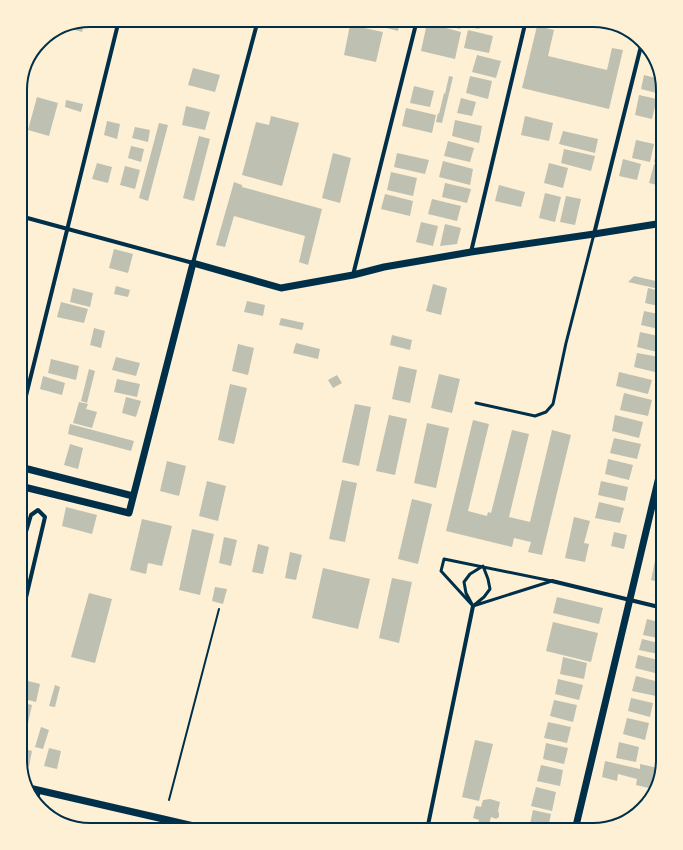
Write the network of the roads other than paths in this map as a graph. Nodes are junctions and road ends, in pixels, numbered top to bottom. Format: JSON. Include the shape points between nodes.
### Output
{"nodes":[{"id":1,"x":117,"y":27,"type":"edge"},
{"id":2,"x":256,"y":27,"type":"edge"},
{"id":3,"x":415,"y":27,"type":"edge"},
{"id":4,"x":524,"y":27,"type":"edge"},
{"id":5,"x":640,"y":49,"type":"edge"},
{"id":6,"x":27,"y":218,"type":"edge"},
{"id":7,"x":656,"y":224,"type":"edge"},
{"id":8,"x":68,"y":229,"type":"junction"},
{"id":9,"x":594,"y":234,"type":"junction"},
{"id":10,"x":471,"y":252,"type":"junction"},
{"id":11,"x":193,"y":263,"type":"junction"},
{"id":12,"x":353,"y":275,"type":"junction"},
{"id":13,"x":27,"y":392,"type":"edge"},
{"id":14,"x":476,"y":403,"type":"dead end"},
{"id":15,"x":27,"y":469,"type":"edge"},
{"id":16,"x":27,"y":488,"type":"edge"},
{"id":17,"x":656,"y":490,"type":"edge"},
{"id":18,"x":133,"y":496,"type":"junction"},
{"id":19,"x":27,"y":528,"type":"edge"},
{"id":20,"x":483,"y":566,"type":"junction"},
{"id":21,"x":552,"y":581,"type":"junction"},
{"id":22,"x":27,"y":593,"type":"edge"},
{"id":23,"x":630,"y":600,"type":"junction"},
{"id":24,"x":473,"y":606,"type":"junction"},
{"id":25,"x":656,"y":606,"type":"edge"},
{"id":26,"x":35,"y":790,"type":"edge"},
{"id":27,"x":39,"y":791,"type":"junction"},
{"id":28,"x":38,"y":795,"type":"edge"},
{"id":29,"x":166,"y":820,"type":"junction"},
{"id":30,"x":165,"y":823,"type":"edge"},
{"id":31,"x":180,"y":823,"type":"edge"},
{"id":32,"x":428,"y":823,"type":"edge"},
{"id":33,"x":577,"y":823,"type":"edge"}],
"edges":[{"from":1,"to":8,"type":"street"},
{"from":2,"to":11,"type":"street"},
{"from":3,"to":12,"type":"street"},
{"from":4,"to":10,"type":"street"},
{"from":5,"to":9,"type":"street"},
{"from":6,"to":8,"type":"street"},
{"from":7,"to":9,"type":"street"},
{"from":8,"to":11,"type":"street"},
{"from":8,"to":13,"type":"street"},
{"from":9,"to":10,"type":"street"},
{"from":9,"to":14,"type":"lane","via":[[553,404],[546,412],[536,416]]},
{"from":10,"to":12,"type":"street"},
{"from":11,"to":12,"type":"street","via":[[281,288]]},
{"from":11,"to":18,"type":"street"},
{"from":15,"to":18,"type":"street"},
{"from":16,"to":18,"type":"street","via":[[129,513]]},
{"from":17,"to":23,"type":"street"},
{"from":19,"to":22,"type":"street","via":[[31,515],[38,510],[45,517]]},
{"from":20,"to":21,"type":"lane"},
{"from":20,"to":24,"type":"lane","via":[[490,589]]},
{"from":20,"to":24,"type":"lane","via":[[470,574],[464,582]]},
{"from":20,"to":24,"type":"lane","via":[[444,559],[441,571]]},
{"from":21,"to":23,"type":"street"},
{"from":21,"to":24,"type":"lane"},
{"from":23,"to":25,"type":"street"},
{"from":23,"to":33,"type":"street"},
{"from":24,"to":32,"type":"street"},
{"from":26,"to":27,"type":"street"},
{"from":27,"to":28,"type":"street"},
{"from":27,"to":29,"type":"street"},
{"from":29,"to":30,"type":"street"},
{"from":29,"to":31,"type":"street"}]}
